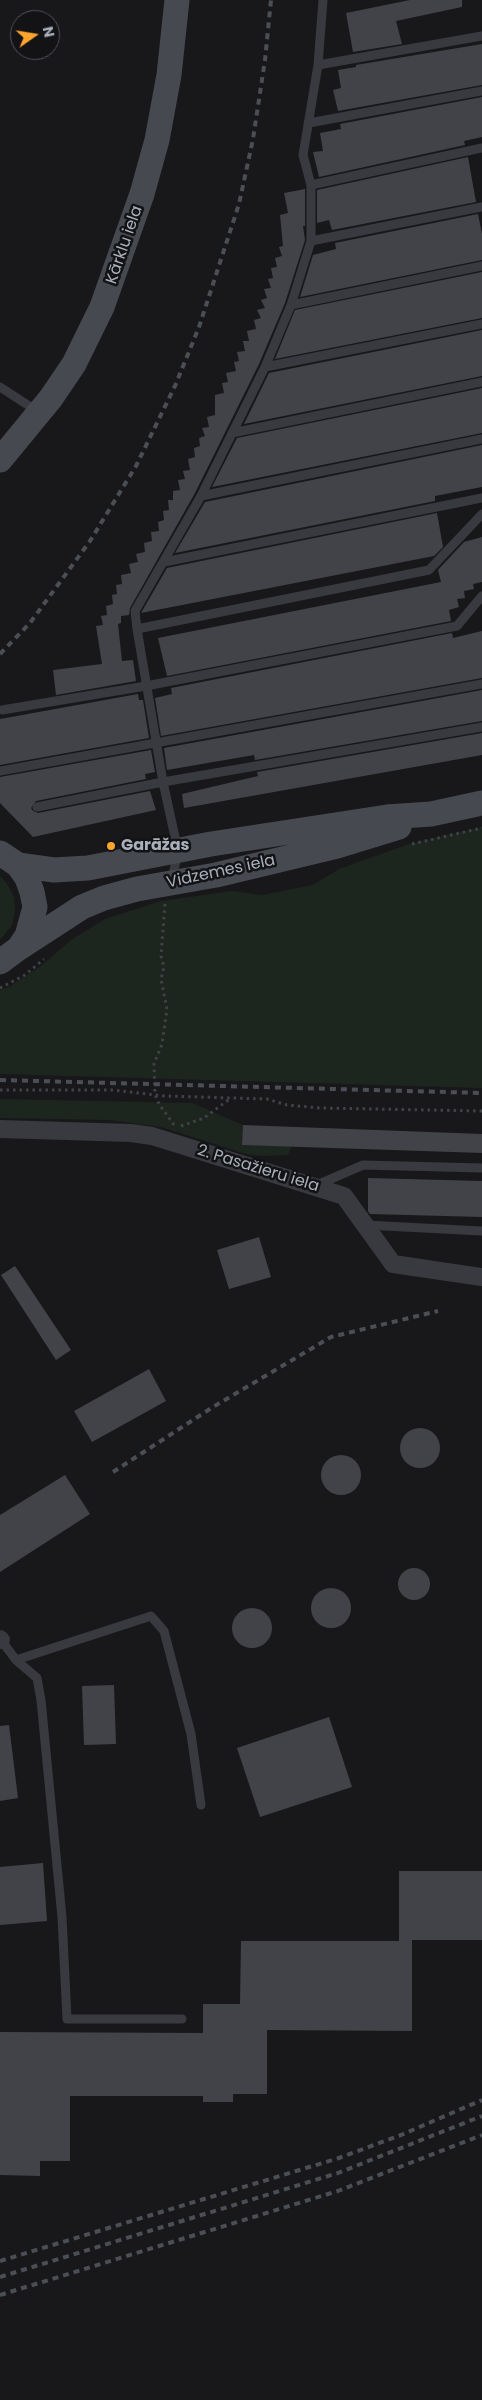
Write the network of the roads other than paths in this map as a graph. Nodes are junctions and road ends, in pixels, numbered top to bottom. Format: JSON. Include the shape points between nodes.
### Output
{"nodes":[{"id":1,"x":177,"y":0,"type":"edge"},
{"id":2,"x":323,"y":0,"type":"edge"},
{"id":3,"x":482,"y":36,"type":"edge"},
{"id":4,"x":318,"y":65,"type":"junction"},
{"id":5,"x":482,"y":91,"type":"edge"},
{"id":6,"x":309,"y":123,"type":"junction"},
{"id":7,"x":481,"y":151,"type":"edge"},
{"id":8,"x":311,"y":185,"type":"junction"},
{"id":9,"x":482,"y":207,"type":"edge"},
{"id":10,"x":311,"y":242,"type":"junction"},
{"id":11,"x":482,"y":266,"type":"edge"},
{"id":12,"x":291,"y":305,"type":"junction"},
{"id":13,"x":482,"y":324,"type":"edge"},
{"id":14,"x":265,"y":367,"type":"junction"},
{"id":15,"x":482,"y":382,"type":"edge"},
{"id":16,"x":0,"y":388,"type":"edge"},
{"id":17,"x":39,"y":412,"type":"junction"},
{"id":18,"x":232,"y":433,"type":"junction"},
{"id":19,"x":482,"y":439,"type":"edge"},
{"id":20,"x":0,"y":460,"type":"edge"},
{"id":21,"x":201,"y":496,"type":"junction"},
{"id":22,"x":482,"y":498,"type":"edge"},
{"id":23,"x":482,"y":514,"type":"edge"},
{"id":24,"x":164,"y":562,"type":"junction"},
{"id":25,"x":482,"y":596,"type":"edge"},
{"id":26,"x":137,"y":629,"type":"junction"},
{"id":27,"x":482,"y":684,"type":"edge"},
{"id":28,"x":146,"y":686,"type":"junction"},
{"id":29,"x":2,"y":710,"type":"dead end"},
{"id":30,"x":482,"y":727,"type":"edge"},
{"id":31,"x":156,"y":742,"type":"junction"},
{"id":32,"x":0,"y":771,"type":"edge"},
{"id":33,"x":163,"y":782,"type":"junction"},
{"id":34,"x":482,"y":803,"type":"edge"},
{"id":35,"x":37,"y":807,"type":"dead end"},
{"id":36,"x":432,"y":814,"type":"junction"},
{"id":37,"x":178,"y":851,"type":"junction"},
{"id":38,"x":6,"y":855,"type":"edge"},
{"id":39,"x":168,"y":890,"type":"junction"},
{"id":40,"x":9,"y":955,"type":"edge"},
{"id":41,"x":0,"y":1129,"type":"edge"},
{"id":42,"x":482,"y":1168,"type":"edge"},
{"id":43,"x":314,"y":1186,"type":"junction"},
{"id":44,"x":365,"y":1224,"type":"junction"},
{"id":45,"x":482,"y":1231,"type":"edge"},
{"id":46,"x":482,"y":1277,"type":"edge"},
{"id":47,"x":0,"y":1640,"type":"edge"},
{"id":48,"x":16,"y":1660,"type":"junction"},
{"id":49,"x":201,"y":1804,"type":"dead end"},
{"id":50,"x":182,"y":2020,"type":"dead end"}],
"edges":[{"from":1,"to":17,"type":"street","name":"Kārklu iela","via":[[169,75],[156,140],[123,253],[102,307],[74,364]]},
{"from":2,"to":4,"type":"lane"},
{"from":3,"to":4,"type":"lane"},
{"from":4,"to":6,"type":"lane"},
{"from":5,"to":6,"type":"lane"},
{"from":6,"to":8,"type":"lane","via":[[303,155]]},
{"from":7,"to":8,"type":"lane"},
{"from":8,"to":10,"type":"lane"},
{"from":9,"to":10,"type":"lane"},
{"from":10,"to":12,"type":"lane"},
{"from":11,"to":12,"type":"lane"},
{"from":12,"to":14,"type":"lane"},
{"from":13,"to":14,"type":"lane"},
{"from":14,"to":18,"type":"lane"},
{"from":15,"to":18,"type":"lane"},
{"from":16,"to":17,"type":"lane"},
{"from":17,"to":20,"type":"street","name":"Kārklu iela"},
{"from":18,"to":21,"type":"lane"},
{"from":19,"to":21,"type":"lane"},
{"from":21,"to":24,"type":"lane"},
{"from":22,"to":24,"type":"lane"},
{"from":23,"to":26,"type":"lane","via":[[428,570]]},
{"from":24,"to":26,"type":"lane","via":[[135,611]]},
{"from":25,"to":28,"type":"lane","via":[[457,626]]},
{"from":26,"to":28,"type":"lane"},
{"from":27,"to":31,"type":"lane"},
{"from":28,"to":29,"type":"lane"},
{"from":28,"to":31,"type":"lane"},
{"from":30,"to":33,"type":"lane"},
{"from":31,"to":32,"type":"lane"},
{"from":31,"to":33,"type":"lane"},
{"from":33,"to":35,"type":"lane"},
{"from":33,"to":37,"type":"lane"},
{"from":34,"to":36,"type":"street","name":"Vidzemes iela"},
{"from":36,"to":37,"type":"street","name":"Vidzemes iela","via":[[332,825]]},
{"from":36,"to":39,"type":"street","name":"Vidzemes iela","via":[[389,832]]},
{"from":37,"to":38,"type":"street","name":"Vidzemes iela","via":[[88,868],[54,870]]},
{"from":37,"to":39,"type":"lane"},
{"from":38,"to":40,"type":"street","name":"Vidzemes iela","via":[[30,884],[35,907],[28,936]]},
{"from":39,"to":40,"type":"street","name":"Vidzemes iela","via":[[120,894],[82,907]]},
{"from":41,"to":43,"type":"street","name":"2. Pasažieru iela","via":[[152,1136]]},
{"from":42,"to":43,"type":"lane","via":[[364,1165]]},
{"from":43,"to":44,"type":"street","name":"2. Pasažieru iela","via":[[344,1196]]},
{"from":44,"to":45,"type":"lane"},
{"from":44,"to":46,"type":"street","name":"2. Pasažieru iela","via":[[393,1264]]},
{"from":47,"to":48,"type":"lane"},
{"from":48,"to":49,"type":"lane","via":[[151,1616],[164,1630],[192,1734]]},
{"from":48,"to":50,"type":"lane","via":[[38,1678],[42,1700],[62,1917],[66,2019]]}]}
